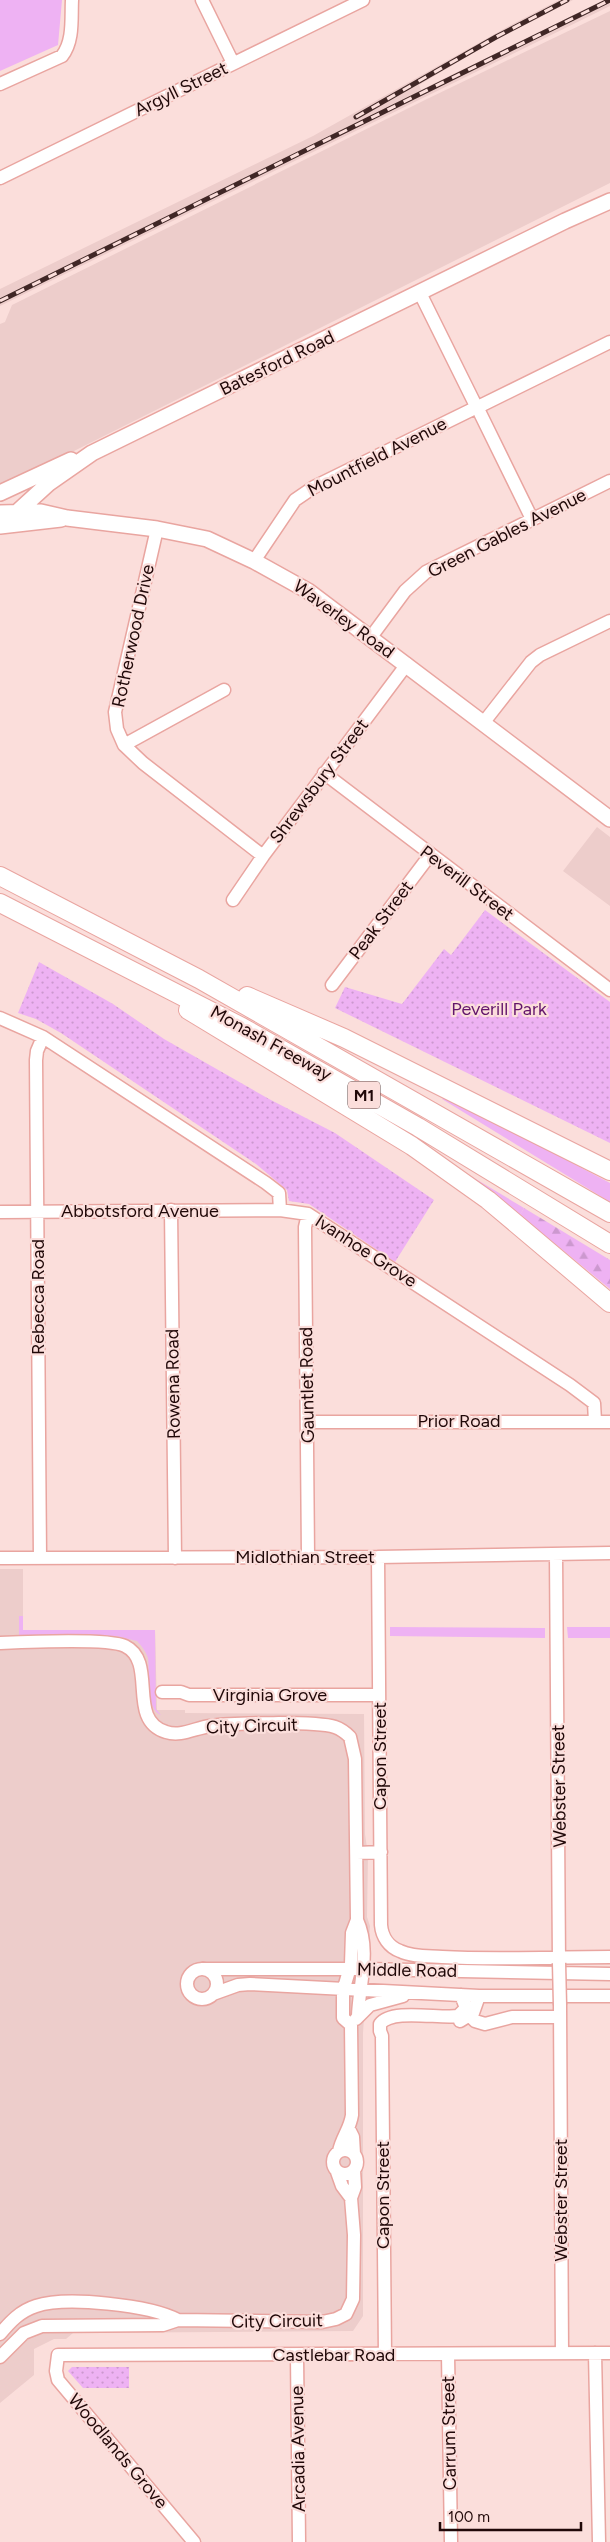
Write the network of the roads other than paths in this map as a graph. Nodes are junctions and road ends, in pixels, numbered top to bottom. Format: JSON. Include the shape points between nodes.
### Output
{"nodes":[{"id":1,"x":72,"y":0,"type":"edge"},
{"id":2,"x":202,"y":0,"type":"edge"},
{"id":3,"x":363,"y":0,"type":"edge"},
{"id":4,"x":233,"y":63,"type":"junction"},
{"id":5,"x":0,"y":84,"type":"edge"},
{"id":6,"x":0,"y":178,"type":"edge"},
{"id":7,"x":610,"y":190,"type":"edge"},
{"id":8,"x":610,"y":201,"type":"edge"},
{"id":9,"x":565,"y":221,"type":"junction"},
{"id":10,"x":420,"y":293,"type":"junction"},
{"id":11,"x":610,"y":342,"type":"edge"},
{"id":12,"x":477,"y":407,"type":"junction"},
{"id":13,"x":92,"y":453,"type":"junction"},
{"id":14,"x":610,"y":481,"type":"edge"},
{"id":15,"x":0,"y":493,"type":"edge"},
{"id":16,"x":17,"y":512,"type":"junction"},
{"id":17,"x":67,"y":518,"type":"junction"},
{"id":18,"x":532,"y":519,"type":"junction"},
{"id":19,"x":1,"y":521,"type":"edge"},
{"id":20,"x":157,"y":529,"type":"junction"},
{"id":21,"x":254,"y":561,"type":"junction"},
{"id":22,"x":610,"y":621,"type":"edge"},
{"id":23,"x":371,"y":637,"type":"junction"},
{"id":24,"x":407,"y":664,"type":"junction"},
{"id":25,"x":224,"y":690,"type":"dead end"},
{"id":26,"x":484,"y":722,"type":"junction"},
{"id":27,"x":124,"y":745,"type":"junction"},
{"id":28,"x":324,"y":773,"type":"junction"},
{"id":29,"x":584,"y":798,"type":"junction"},
{"id":30,"x":610,"y":811,"type":"edge"},
{"id":31,"x":610,"y":819,"type":"edge"},
{"id":32,"x":430,"y":855,"type":"junction"},
{"id":33,"x":263,"y":856,"type":"junction"},
{"id":34,"x":0,"y":876,"type":"edge"},
{"id":35,"x":233,"y":900,"type":"dead end"},
{"id":36,"x":0,"y":903,"type":"edge"},
{"id":37,"x":111,"y":959,"type":"junction"},
{"id":38,"x":199,"y":979,"type":"junction"},
{"id":39,"x":332,"y":985,"type":"dead end"},
{"id":40,"x":610,"y":990,"type":"edge"},
{"id":41,"x":0,"y":1018,"type":"edge"},
{"id":42,"x":43,"y":1037,"type":"junction"},
{"id":43,"x":610,"y":1171,"type":"edge"},
{"id":44,"x":171,"y":1210,"type":"junction"},
{"id":45,"x":280,"y":1210,"type":"junction"},
{"id":46,"x":38,"y":1211,"type":"junction"},
{"id":47,"x":0,"y":1212,"type":"edge"},
{"id":48,"x":610,"y":1213,"type":"edge"},
{"id":49,"x":308,"y":1214,"type":"junction"},
{"id":50,"x":610,"y":1244,"type":"edge"},
{"id":51,"x":610,"y":1303,"type":"edge"},
{"id":52,"x":595,"y":1421,"type":"junction"},
{"id":53,"x":308,"y":1422,"type":"junction"},
{"id":54,"x":610,"y":1422,"type":"edge"},
{"id":55,"x":610,"y":1553,"type":"edge"},
{"id":56,"x":556,"y":1555,"type":"junction"},
{"id":57,"x":308,"y":1556,"type":"junction"},
{"id":58,"x":378,"y":1557,"type":"junction"},
{"id":59,"x":0,"y":1558,"type":"edge"},
{"id":60,"x":40,"y":1558,"type":"junction"},
{"id":61,"x":175,"y":1558,"type":"junction"},
{"id":62,"x":0,"y":1643,"type":"edge"},
{"id":63,"x":162,"y":1692,"type":"dead end"},
{"id":64,"x":379,"y":1695,"type":"junction"},
{"id":65,"x":357,"y":1837,"type":"junction"},
{"id":66,"x":380,"y":1837,"type":"junction"},
{"id":67,"x":381,"y":1852,"type":"junction"},
{"id":68,"x":357,"y":1854,"type":"junction"},
{"id":69,"x":357,"y":1920,"type":"junction"},
{"id":70,"x":396,"y":1950,"type":"joint"},
{"id":71,"x":610,"y":1957,"type":"edge"},
{"id":72,"x":559,"y":1960,"type":"junction"},
{"id":73,"x":204,"y":1969,"type":"junction"},
{"id":74,"x":350,"y":1969,"type":"junction"},
{"id":75,"x":364,"y":1969,"type":"junction"},
{"id":76,"x":610,"y":1974,"type":"edge"},
{"id":77,"x":343,"y":1989,"type":"junction"},
{"id":78,"x":360,"y":1989,"type":"junction"},
{"id":79,"x":418,"y":1992,"type":"junction"},
{"id":80,"x":213,"y":1994,"type":"junction"},
{"id":81,"x":461,"y":1995,"type":"junction"},
{"id":82,"x":479,"y":1996,"type":"junction"},
{"id":83,"x":610,"y":1996,"type":"edge"},
{"id":84,"x":560,"y":2011,"type":"junction"},
{"id":85,"x":470,"y":2013,"type":"junction"},
{"id":86,"x":354,"y":2021,"type":"junction"},
{"id":87,"x":349,"y":2129,"type":"junction"},
{"id":88,"x":340,"y":2151,"type":"junction"},
{"id":89,"x":354,"y":2154,"type":"junction"},
{"id":90,"x":354,"y":2170,"type":"junction"},
{"id":91,"x":337,"y":2172,"type":"junction"},
{"id":92,"x":351,"y":2198,"type":"junction"},
{"id":93,"x":178,"y":2320,"type":"junction"},
{"id":94,"x":0,"y":2334,"type":"edge"},
{"id":95,"x":562,"y":2353,"type":"junction"},
{"id":96,"x":595,"y":2353,"type":"junction"},
{"id":97,"x":610,"y":2353,"type":"edge"},
{"id":98,"x":385,"y":2354,"type":"junction"},
{"id":99,"x":448,"y":2354,"type":"junction"},
{"id":100,"x":58,"y":2355,"type":"joint"},
{"id":101,"x":297,"y":2355,"type":"junction"},
{"id":102,"x":0,"y":2356,"type":"edge"},
{"id":103,"x":194,"y":2542,"type":"edge"},
{"id":104,"x":298,"y":2542,"type":"edge"},
{"id":105,"x":451,"y":2542,"type":"edge"},
{"id":106,"x":599,"y":2542,"type":"edge"}],
"edges":[{"from":1,"to":5,"type":"street","via":[[70,39],[62,56]]},
{"from":2,"to":4,"type":"street"},
{"from":3,"to":4,"type":"street","name":"Argyll Street"},
{"from":4,"to":6,"type":"street","name":"Argyll Street"},
{"from":7,"to":9,"type":"main road","name":"Batesford Road"},
{"from":8,"to":9,"type":"main road","name":"Batesford Road"},
{"from":9,"to":10,"type":"main road","name":"Batesford Road"},
{"from":10,"to":12,"type":"street"},
{"from":10,"to":13,"type":"main road","name":"Batesford Road"},
{"from":11,"to":12,"type":"street","name":"Mountfield Avenue"},
{"from":12,"to":18,"type":"street"},
{"from":12,"to":21,"type":"street","name":"Mountfield Avenue","via":[[314,487],[295,500]]},
{"from":13,"to":15,"type":"main road"},
{"from":13,"to":16,"type":"main road","name":"Batesford Road","via":[[49,483]]},
{"from":14,"to":18,"type":"street","name":"Green Gables Avenue"},
{"from":16,"to":17,"type":"main road","name":"Waverley Road","via":[[41,512]]},
{"from":16,"to":19,"type":"main road","name":"Batesford Road"},
{"from":17,"to":19,"type":"main road","name":"Waverley Road"},
{"from":17,"to":20,"type":"main road","name":"Waverley Road"},
{"from":18,"to":23,"type":"street","name":"Green Gables Avenue","via":[[426,572],[405,591]]},
{"from":20,"to":21,"type":"main road","name":"Waverley Road","via":[[207,539]]},
{"from":20,"to":27,"type":"street","name":"Rotherwood Drive","via":[[115,712],[117,729]]},
{"from":21,"to":23,"type":"main road","name":"Waverley Road","via":[[308,591]]},
{"from":22,"to":26,"type":"street","via":[[531,662]]},
{"from":23,"to":24,"type":"main road","name":"Waverley Road"},
{"from":24,"to":26,"type":"main road","name":"Waverley Road"},
{"from":24,"to":28,"type":"street","name":"Shrewsbury Street"},
{"from":25,"to":27,"type":"street"},
{"from":26,"to":29,"type":"main road","name":"Waverley Road"},
{"from":27,"to":33,"type":"street","name":"Rotherwood Drive"},
{"from":28,"to":32,"type":"street","name":"Peverill Street"},
{"from":28,"to":33,"type":"street","name":"Shrewsbury Street"},
{"from":29,"to":30,"type":"main road","name":"Waverley Road"},
{"from":29,"to":31,"type":"main road","name":"Waverley Road"},
{"from":32,"to":39,"type":"street","name":"Peak Street"},
{"from":32,"to":40,"type":"street","name":"Peverill Street"},
{"from":33,"to":35,"type":"street","name":"Shrewsbury Street"},
{"from":34,"to":38,"type":"highway","name":"Monash Freeway","number":"M1"},
{"from":36,"to":37,"type":"highway","name":"Monash Freeway","number":"M1"},
{"from":37,"to":50,"type":"highway","name":"Monash Freeway","number":"M1","via":[[198,1002],[349,1086]]},
{"from":37,"to":51,"type":"highway","via":[[178,1004],[397,1135],[488,1200]]},
{"from":38,"to":43,"type":"highway","via":[[271,1005],[344,1038]]},
{"from":38,"to":48,"type":"highway","name":"Monash Freeway","number":"M1"},
{"from":41,"to":42,"type":"street"},
{"from":42,"to":45,"type":"street","via":[[266,1183],[279,1193]]},
{"from":42,"to":46,"type":"street","name":"Rebecca Road","via":[[36,1060]]},
{"from":44,"to":45,"type":"street","name":"Abbotsford Avenue"},
{"from":44,"to":46,"type":"street","name":"Abbotsford Avenue"},
{"from":44,"to":61,"type":"street","name":"Rowena Road"},
{"from":45,"to":49,"type":"street","name":"Ivanhoe Grove"},
{"from":46,"to":47,"type":"street","name":"Abbotsford Avenue"},
{"from":46,"to":60,"type":"street","name":"Rebecca Road"},
{"from":49,"to":52,"type":"street","name":"Ivanhoe Grove","via":[[577,1390],[594,1403]]},
{"from":49,"to":53,"type":"street","name":"Gauntlet Road","via":[[305,1227]]},
{"from":52,"to":53,"type":"street","name":"Prior Road"},
{"from":52,"to":54,"type":"street","name":"Prior Road"},
{"from":53,"to":57,"type":"street","name":"Gauntlet Road"},
{"from":55,"to":56,"type":"street","name":"Midlothian Street"},
{"from":56,"to":58,"type":"street","name":"Midlothian Street"},
{"from":56,"to":72,"type":"street","name":"Webster Street"},
{"from":57,"to":58,"type":"street","name":"Midlothian Street"},
{"from":57,"to":61,"type":"street","name":"Midlothian Street"},
{"from":58,"to":64,"type":"street","name":"Capon Street"},
{"from":59,"to":60,"type":"street","name":"Midlothian Street"},
{"from":60,"to":61,"type":"street","name":"Midlothian Street"},
{"from":62,"to":65,"type":"street","name":"City Circuit","via":[[99,1642],[124,1645],[139,1660],[143,1703],[149,1718],[166,1732],[184,1733],[222,1725],[311,1724],[338,1728],[350,1737],[354,1748]]},
{"from":63,"to":64,"type":"street","name":"Virginia Grove","via":[[189,1695]]},
{"from":64,"to":66,"type":"street","name":"Capon Street"},
{"from":65,"to":66,"type":"street"},
{"from":65,"to":68,"type":"street","name":"City Circuit"},
{"from":66,"to":67,"type":"street","name":"Capon Street"},
{"from":67,"to":68,"type":"street"},
{"from":67,"to":70,"type":"street","name":"Capon Street","via":[[381,1929],[385,1939]]},
{"from":68,"to":69,"type":"street","name":"City Circuit"},
{"from":69,"to":74,"type":"street","name":"City Circuit","via":[[352,1932]]},
{"from":69,"to":75,"type":"street","name":"City Circuit","via":[[362,1931]]},
{"from":70,"to":72,"type":"street","name":"Middle Road","via":[[457,1958]]},
{"from":71,"to":72,"type":"street","name":"Middle Road"},
{"from":72,"to":84,"type":"street","name":"Webster Street","bridge":true},
{"from":73,"to":74,"type":"street","name":"Middle Road"},
{"from":73,"to":80,"type":"street","via":[[216,1978]]},
{"from":73,"to":80,"type":"street","via":[[189,1976],[187,1989],[199,1999]]},
{"from":74,"to":75,"type":"street","name":"Middle Road"},
{"from":74,"to":77,"type":"street","name":"City Circuit"},
{"from":75,"to":76,"type":"street","name":"Middle Road"},
{"from":75,"to":78,"type":"street","name":"City Circuit"},
{"from":77,"to":78,"type":"street","name":"Middle Road"},
{"from":77,"to":80,"type":"street","name":"Middle Road","via":[[244,1984]]},
{"from":77,"to":86,"type":"street","name":"City Circuit","via":[[343,2018]]},
{"from":78,"to":79,"type":"street","name":"Middle Road"},
{"from":78,"to":86,"type":"street","name":"City Circuit"},
{"from":79,"to":81,"type":"street","name":"Middle Road"},
{"from":79,"to":86,"type":"street","via":[[374,2003]]},
{"from":81,"to":82,"type":"street","name":"Middle Road"},
{"from":81,"to":85,"type":"street"},
{"from":82,"to":83,"type":"street","name":"Middle Road"},
{"from":82,"to":85,"type":"street"},
{"from":84,"to":85,"type":"street","via":[[496,2021]]},
{"from":84,"to":95,"type":"street","name":"Webster Street"},
{"from":85,"to":98,"type":"street","name":"Capon Street","via":[[458,2021],[393,2022],[382,2036]]},
{"from":86,"to":87,"type":"street"},
{"from":87,"to":88,"type":"street","via":[[343,2135]]},
{"from":87,"to":89,"type":"street"},
{"from":88,"to":89,"type":"street"},
{"from":88,"to":91,"type":"street","via":[[333,2163]]},
{"from":89,"to":90,"type":"street","via":[[357,2160]]},
{"from":90,"to":91,"type":"street","via":[[346,2174]]},
{"from":90,"to":92,"type":"street","name":"City Circuit","via":[[355,2187]]},
{"from":91,"to":92,"type":"street","name":"City Circuit"},
{"from":92,"to":93,"type":"street","name":"City Circuit","via":[[354,2287],[351,2306],[346,2314],[336,2320],[322,2322]]},
{"from":93,"to":94,"type":"street","name":"City Circuit","via":[[126,2305],[47,2304],[21,2313]]},
{"from":93,"to":102,"type":"street","name":"City Circuit","via":[[162,2325],[42,2326],[22,2334]]},
{"from":95,"to":96,"type":"street","name":"Castlebar Road"},
{"from":95,"to":99,"type":"street","name":"Castlebar Road"},
{"from":96,"to":97,"type":"street","name":"Castlebar Road"},
{"from":96,"to":106,"type":"street"},
{"from":98,"to":99,"type":"street","name":"Castlebar Road"},
{"from":98,"to":101,"type":"street","name":"Castlebar Road"},
{"from":99,"to":105,"type":"street","name":"Carrum Street"},
{"from":100,"to":101,"type":"street","name":"Castlebar Road"},
{"from":100,"to":103,"type":"street","name":"Woodlands Grove","via":[[58,2380]]},
{"from":101,"to":104,"type":"street","name":"Arcadia Avenue"}]}
